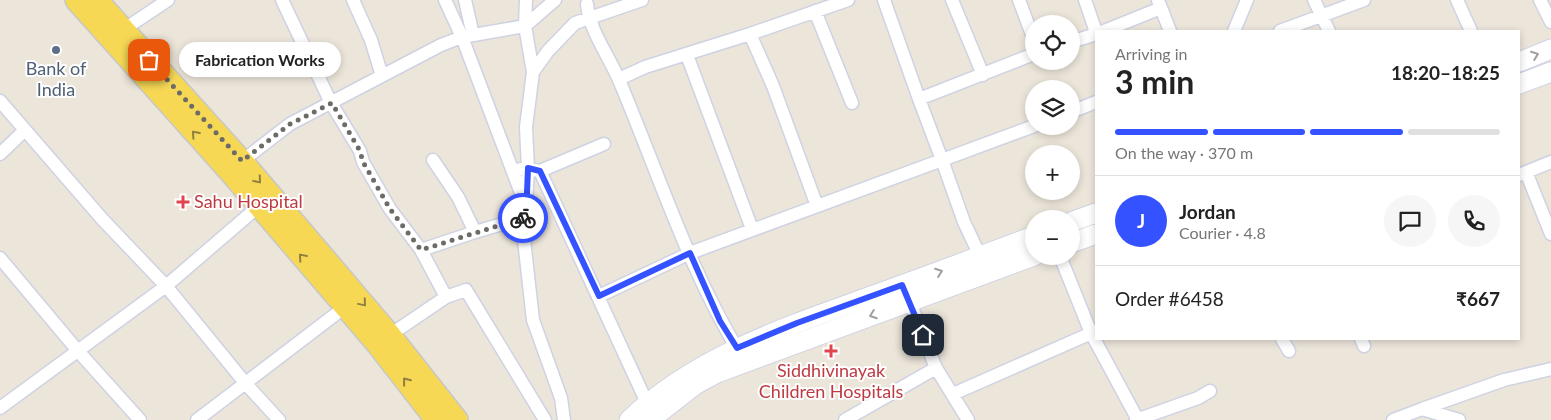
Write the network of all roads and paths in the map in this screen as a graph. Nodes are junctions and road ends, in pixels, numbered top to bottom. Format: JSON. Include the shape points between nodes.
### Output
{"nodes":[{"id":1,"x":76,"y":0,"type":"edge"},
{"id":2,"x":97,"y":0,"type":"edge"},
{"id":3,"x":168,"y":0,"type":"edge"},
{"id":4,"x":282,"y":0,"type":"edge"},
{"id":5,"x":353,"y":0,"type":"edge"},
{"id":6,"x":465,"y":0,"type":"edge"},
{"id":7,"x":526,"y":0,"type":"edge"},
{"id":8,"x":555,"y":0,"type":"edge"},
{"id":9,"x":642,"y":0,"type":"edge"},
{"id":10,"x":848,"y":0,"type":"edge"},
{"id":11,"x":884,"y":0,"type":"edge"},
{"id":12,"x":952,"y":0,"type":"edge"},
{"id":13,"x":1019,"y":0,"type":"edge"},
{"id":14,"x":1085,"y":0,"type":"edge"},
{"id":15,"x":1247,"y":0,"type":"edge"},
{"id":16,"x":1314,"y":0,"type":"edge"},
{"id":17,"x":1364,"y":0,"type":"edge"},
{"id":18,"x":1457,"y":0,"type":"edge"},
{"id":19,"x":1540,"y":0,"type":"edge"},
{"id":20,"x":588,"y":2,"type":"edge"},
{"id":21,"x":450,"y":3,"type":"edge"},
{"id":22,"x":1160,"y":4,"type":"edge"},
{"id":23,"x":815,"y":11,"type":"junction"},
{"id":24,"x":1025,"y":16,"type":"edge"},
{"id":25,"x":1322,"y":17,"type":"junction"},
{"id":26,"x":588,"y":19,"type":"junction"},
{"id":27,"x":1551,"y":22,"type":"edge"},
{"id":28,"x":575,"y":23,"type":"junction"},
{"id":29,"x":525,"y":26,"type":"junction"},
{"id":30,"x":123,"y":30,"type":"junction"},
{"id":31,"x":1095,"y":30,"type":"edge"},
{"id":32,"x":1106,"y":30,"type":"edge"},
{"id":33,"x":1170,"y":30,"type":"edge"},
{"id":34,"x":1234,"y":30,"type":"edge"},
{"id":35,"x":1283,"y":30,"type":"edge"},
{"id":36,"x":1328,"y":30,"type":"edge"},
{"id":37,"x":1471,"y":30,"type":"edge"},
{"id":38,"x":1095,"y":33,"type":"edge"},
{"id":39,"x":750,"y":34,"type":"junction"},
{"id":40,"x":468,"y":36,"type":"junction"},
{"id":41,"x":1080,"y":39,"type":"edge"},
{"id":42,"x":1551,"y":49,"type":"edge"},
{"id":43,"x":687,"y":55,"type":"junction"},
{"id":44,"x":1025,"y":58,"type":"edge"},
{"id":45,"x":1520,"y":62,"type":"edge"},
{"id":46,"x":532,"y":72,"type":"junction"},
{"id":47,"x":1551,"y":72,"type":"edge"},
{"id":48,"x":983,"y":75,"type":"junction"},
{"id":49,"x":382,"y":76,"type":"junction"},
{"id":50,"x":619,"y":79,"type":"junction"},
{"id":51,"x":1520,"y":84,"type":"edge"},
{"id":52,"x":919,"y":98,"type":"junction"},
{"id":53,"x":0,"y":101,"type":"edge"},
{"id":54,"x":1095,"y":102,"type":"edge"},
{"id":55,"x":332,"y":103,"type":"junction"},
{"id":56,"x":852,"y":103,"type":"dead end"},
{"id":57,"x":1080,"y":108,"type":"edge"},
{"id":58,"x":1025,"y":129,"type":"edge"},
{"id":59,"x":25,"y":130,"type":"junction"},
{"id":60,"x":604,"y":144,"type":"dead end"},
{"id":61,"x":0,"y":154,"type":"edge"},
{"id":62,"x":434,"y":160,"type":"dead end"},
{"id":63,"x":942,"y":160,"type":"junction"},
{"id":64,"x":1551,"y":162,"type":"edge"},
{"id":65,"x":235,"y":166,"type":"junction"},
{"id":66,"x":512,"y":170,"type":"junction"},
{"id":67,"x":534,"y":170,"type":"junction"},
{"id":68,"x":1522,"y":174,"type":"edge"},
{"id":69,"x":259,"y":206,"type":"junction"},
{"id":70,"x":817,"y":206,"type":"junction"},
{"id":71,"x":526,"y":212,"type":"junction"},
{"id":72,"x":1095,"y":213,"type":"edge"},
{"id":73,"x":1080,"y":219,"type":"edge"},
{"id":74,"x":752,"y":229,"type":"junction"},
{"id":75,"x":475,"y":232,"type":"junction"},
{"id":76,"x":1095,"y":234,"type":"edge"},
{"id":77,"x":1551,"y":234,"type":"edge"},
{"id":78,"x":1025,"y":239,"type":"edge"},
{"id":79,"x":1080,"y":240,"type":"edge"},
{"id":80,"x":421,"y":250,"type":"junction"},
{"id":81,"x":690,"y":253,"type":"junction"},
{"id":82,"x":980,"y":256,"type":"junction"},
{"id":83,"x":0,"y":258,"type":"edge"},
{"id":84,"x":1025,"y":259,"type":"edge"},
{"id":85,"x":1064,"y":265,"type":"edge"},
{"id":86,"x":166,"y":286,"type":"junction"},
{"id":87,"x":906,"y":294,"type":"junction"},
{"id":88,"x":599,"y":296,"type":"junction"},
{"id":89,"x":446,"y":297,"type":"junction"},
{"id":90,"x":345,"y":307,"type":"junction"},
{"id":91,"x":1094,"y":332,"type":"edge"},
{"id":92,"x":390,"y":335,"type":"junction"},
{"id":93,"x":1098,"y":340,"type":"edge"},
{"id":94,"x":1283,"y":340,"type":"edge"},
{"id":95,"x":78,"y":351,"type":"junction"},
{"id":96,"x":1289,"y":351,"type":"dead end"},
{"id":97,"x":741,"y":355,"type":"junction"},
{"id":98,"x":936,"y":368,"type":"junction"},
{"id":99,"x":1551,"y":369,"type":"edge"},
{"id":100,"x":246,"y":384,"type":"junction"},
{"id":101,"x":1210,"y":391,"type":"dead end"},
{"id":102,"x":953,"y":394,"type":"junction"},
{"id":103,"x":0,"y":408,"type":"edge"},
{"id":104,"x":1422,"y":409,"type":"junction"},
{"id":105,"x":648,"y":412,"type":"edge"},
{"id":106,"x":140,"y":420,"type":"edge"},
{"id":107,"x":197,"y":420,"type":"edge"},
{"id":108,"x":279,"y":420,"type":"edge"},
{"id":109,"x":436,"y":420,"type":"edge"},
{"id":110,"x":457,"y":420,"type":"edge"},
{"id":111,"x":545,"y":420,"type":"edge"},
{"id":112,"x":564,"y":420,"type":"edge"},
{"id":113,"x":629,"y":420,"type":"edge"},
{"id":114,"x":845,"y":420,"type":"edge"},
{"id":115,"x":968,"y":420,"type":"edge"},
{"id":116,"x":1137,"y":420,"type":"edge"},
{"id":117,"x":1393,"y":420,"type":"edge"},
{"id":118,"x":1459,"y":420,"type":"edge"}],
"edges":[{"from":65,"to":1,"type":"main road","one_way":true},
{"from":2,"to":30,"type":"main road"},
{"from":3,"to":30,"type":"street"},
{"from":4,"to":55,"type":"street"},
{"from":5,"to":49,"type":"street","via":[[371,40]]},
{"from":6,"to":40,"type":"street"},
{"from":7,"to":29,"type":"street"},
{"from":8,"to":29,"type":"street"},
{"from":9,"to":26,"type":"street"},
{"from":10,"to":23,"type":"street"},
{"from":11,"to":52,"type":"street"},
{"from":12,"to":48,"type":"street"},
{"from":13,"to":24,"type":"street"},
{"from":14,"to":31,"type":"street"},
{"from":15,"to":34,"type":"street"},
{"from":16,"to":25,"type":"street"},
{"from":17,"to":25,"type":"street"},
{"from":18,"to":37,"type":"street"},
{"from":19,"to":27,"type":"street"},
{"from":20,"to":26,"type":"street"},
{"from":20,"to":28,"type":"street"},
{"from":21,"to":40,"type":"street"},
{"from":22,"to":32,"type":"street"},
{"from":22,"to":33,"type":"street"},
{"from":23,"to":39,"type":"street"},
{"from":23,"to":56,"type":"street"},
{"from":25,"to":35,"type":"street"},
{"from":25,"to":36,"type":"street"},
{"from":26,"to":28,"type":"street"},
{"from":26,"to":50,"type":"street"},
{"from":28,"to":46,"type":"street"},
{"from":29,"to":40,"type":"street"},
{"from":29,"to":46,"type":"street"},
{"from":30,"to":65,"type":"main road"},
{"from":38,"to":41,"type":"street"},
{"from":39,"to":43,"type":"street"},
{"from":39,"to":70,"type":"street","via":[[773,86]]},
{"from":40,"to":49,"type":"street","via":[[442,45]]},
{"from":40,"to":66,"type":"street"},
{"from":45,"to":42,"type":"street","one_way":true},
{"from":43,"to":50,"type":"street","via":[[645,67]]},
{"from":43,"to":74,"type":"street"},
{"from":44,"to":48,"type":"street"},
{"from":46,"to":67,"type":"street","via":[[526,127]]},
{"from":47,"to":51,"type":"street"},
{"from":48,"to":52,"type":"street"},
{"from":49,"to":55,"type":"street"},
{"from":50,"to":81,"type":"street"},
{"from":52,"to":63,"type":"street"},
{"from":53,"to":59,"type":"street"},
{"from":54,"to":57,"type":"street"},
{"from":55,"to":65,"type":"street","via":[[290,124]]},
{"from":55,"to":80,"type":"street","via":[[390,209]]},
{"from":58,"to":63,"type":"street"},
{"from":59,"to":61,"type":"street"},
{"from":59,"to":86,"type":"street"},
{"from":60,"to":67,"type":"street"},
{"from":62,"to":75,"type":"street","via":[[458,196]]},
{"from":63,"to":70,"type":"street"},
{"from":63,"to":82,"type":"street"},
{"from":64,"to":68,"type":"street"},
{"from":65,"to":69,"type":"main road"},
{"from":65,"to":92,"type":"main road","one_way":true},
{"from":66,"to":67,"type":"street"},
{"from":66,"to":71,"type":"street"},
{"from":67,"to":71,"type":"street"},
{"from":67,"to":88,"type":"street"},
{"from":68,"to":77,"type":"street"},
{"from":69,"to":86,"type":"street"},
{"from":90,"to":69,"type":"main road","one_way":true},
{"from":70,"to":74,"type":"street"},
{"from":71,"to":75,"type":"street"},
{"from":71,"to":112,"type":"street","via":[[524,240],[533,320],[561,398]]},
{"from":72,"to":73,"type":"street"},
{"from":74,"to":81,"type":"street"},
{"from":75,"to":80,"type":"street"},
{"from":76,"to":79,"type":"street"},
{"from":78,"to":82,"type":"street"},
{"from":80,"to":89,"type":"street"},
{"from":81,"to":88,"type":"street"},
{"from":81,"to":97,"type":"street","via":[[720,321]]},
{"from":87,"to":82,"type":"street","one_way":true},
{"from":83,"to":95,"type":"street"},
{"from":84,"to":87,"type":"street"},
{"from":85,"to":91,"type":"street"},
{"from":86,"to":95,"type":"street"},
{"from":86,"to":100,"type":"street"},
{"from":87,"to":97,"type":"street","via":[[797,323]]},
{"from":87,"to":98,"type":"street"},
{"from":88,"to":105,"type":"street"},
{"from":89,"to":92,"type":"street"},
{"from":89,"to":111,"type":"street","via":[[466,290]]},
{"from":90,"to":100,"type":"street"},
{"from":109,"to":90,"type":"main road","one_way":true},
{"from":91,"to":102,"type":"street"},
{"from":92,"to":110,"type":"main road"},
{"from":93,"to":116,"type":"street"},
{"from":94,"to":96,"type":"street"},
{"from":95,"to":103,"type":"street"},
{"from":95,"to":106,"type":"street"},
{"from":97,"to":105,"type":"street","via":[[688,374]]},
{"from":98,"to":102,"type":"street"},
{"from":98,"to":114,"type":"street"},
{"from":99,"to":104,"type":"street","via":[[1504,380]]},
{"from":100,"to":107,"type":"street"},
{"from":100,"to":108,"type":"street"},
{"from":101,"to":116,"type":"street"},
{"from":102,"to":115,"type":"street"},
{"from":104,"to":117,"type":"street"},
{"from":104,"to":118,"type":"street"},
{"from":105,"to":113,"type":"street"}]}
